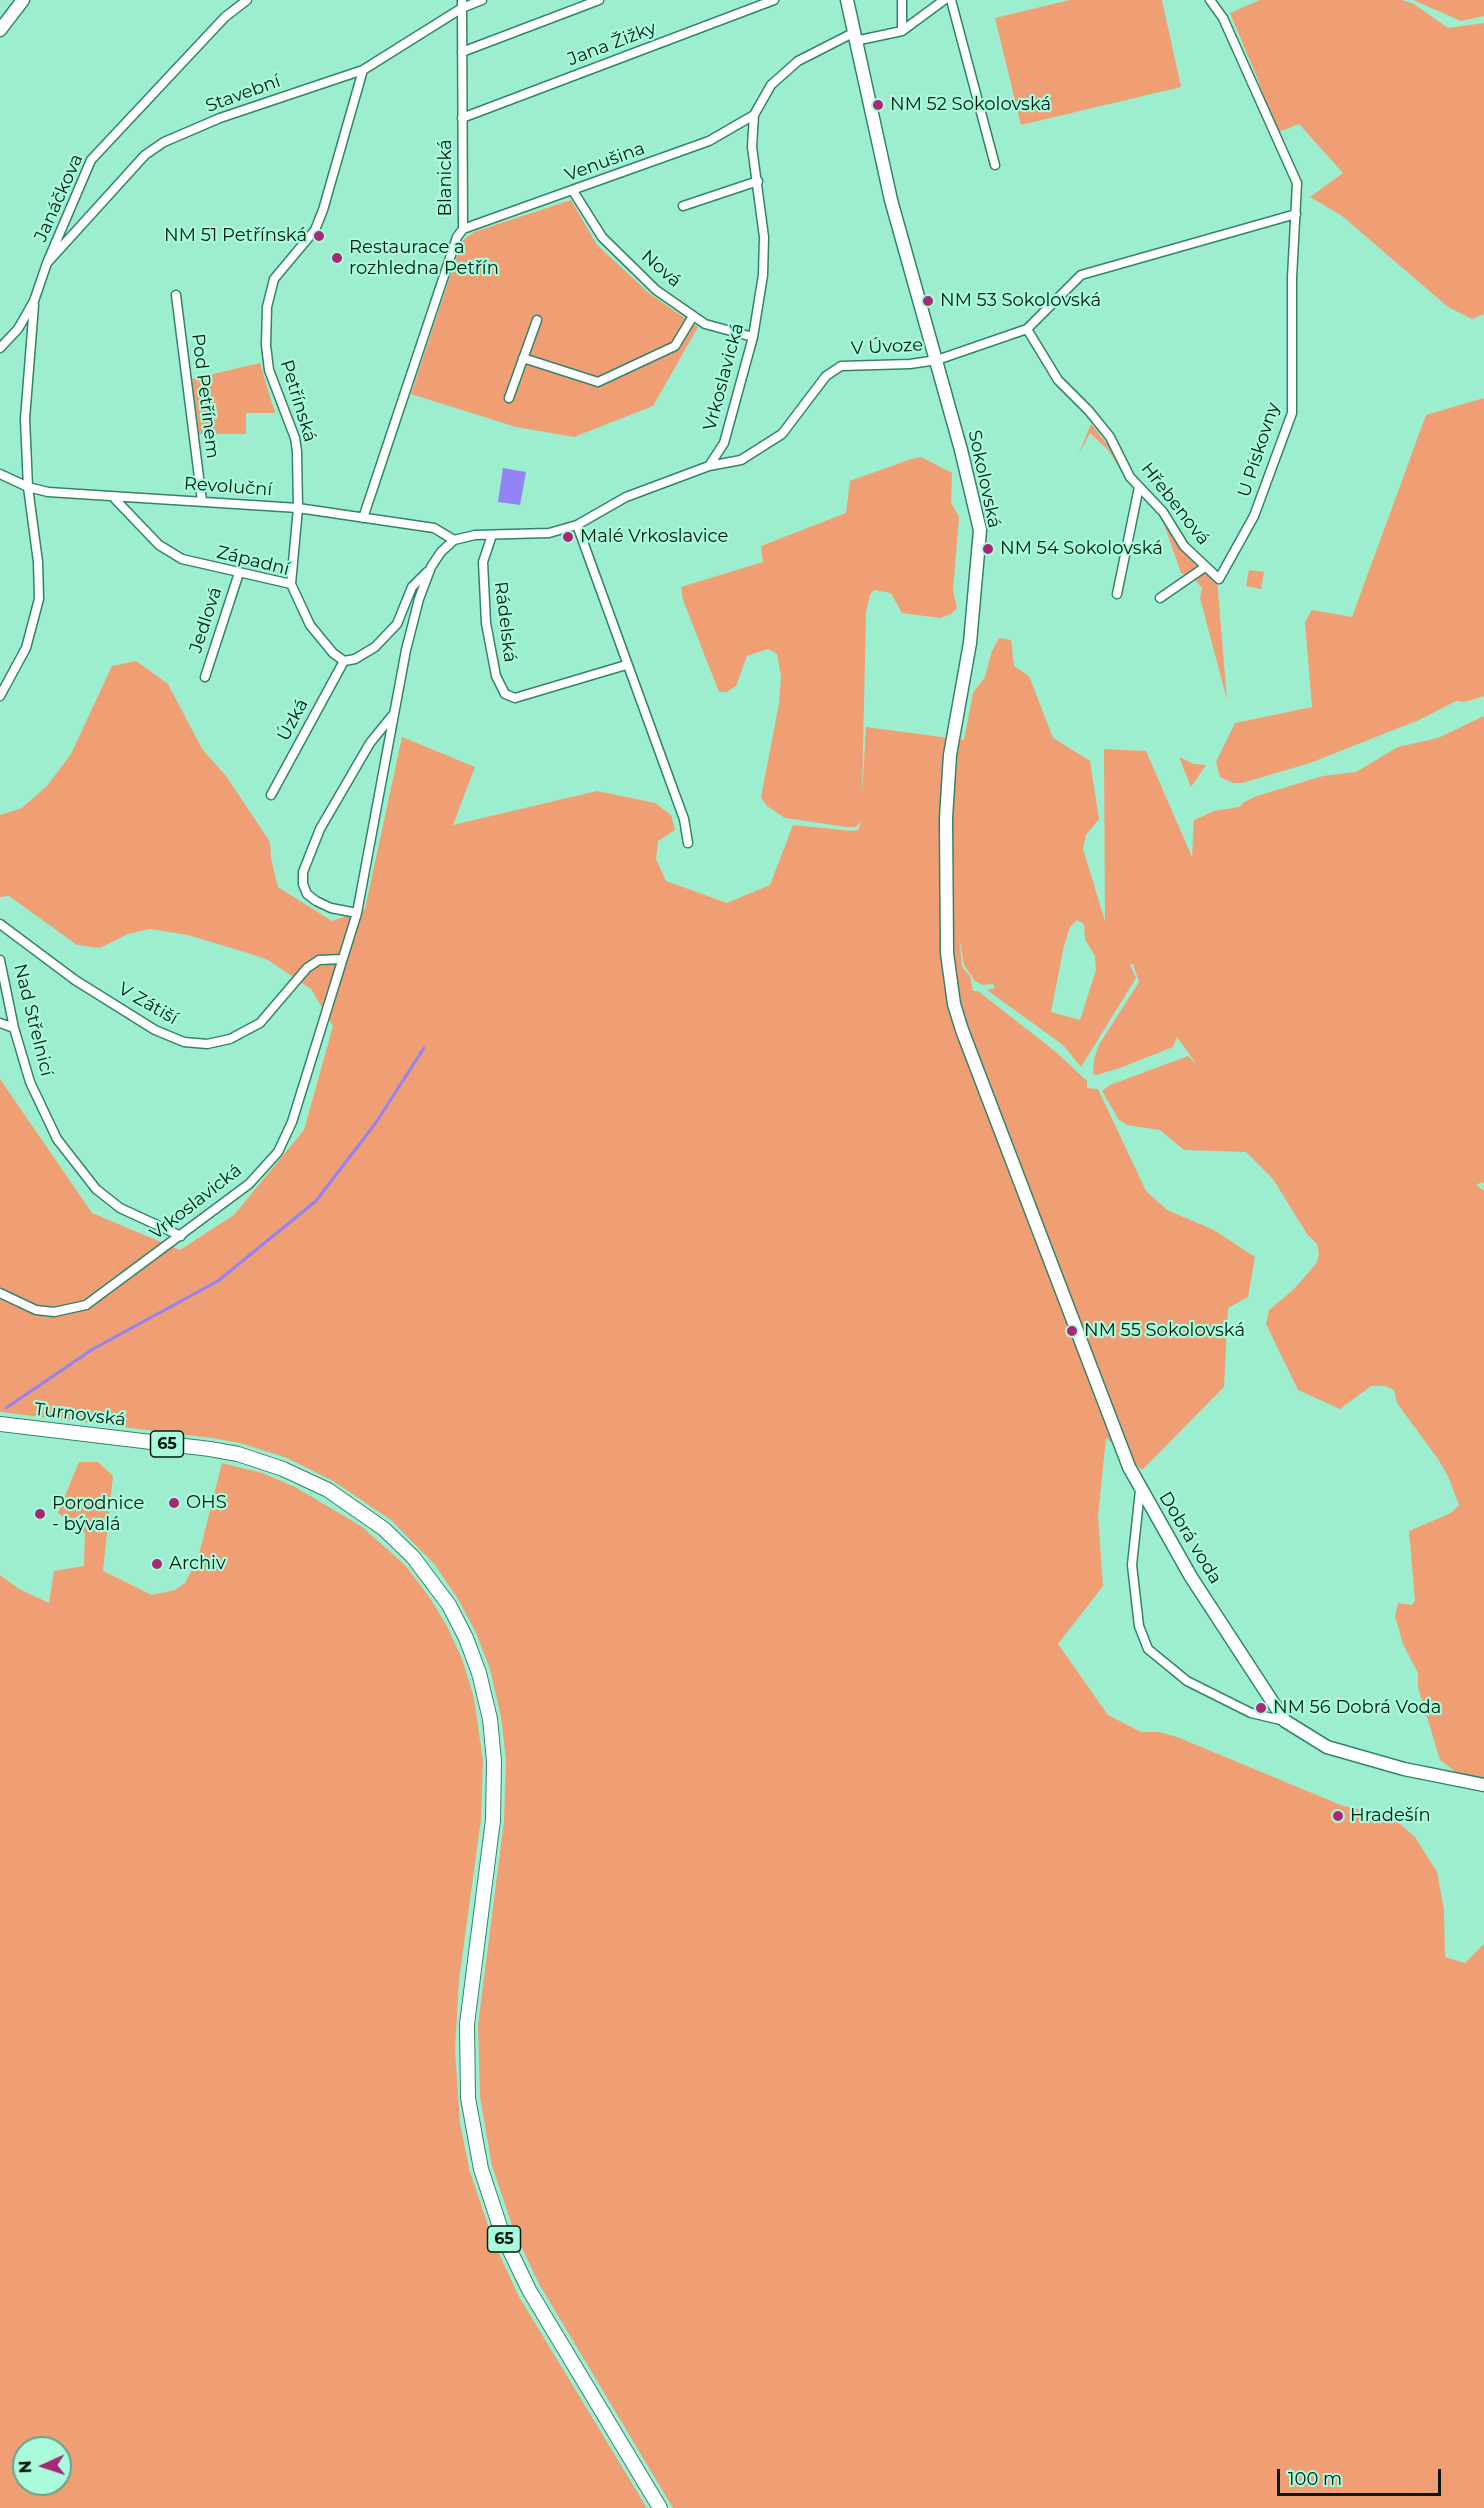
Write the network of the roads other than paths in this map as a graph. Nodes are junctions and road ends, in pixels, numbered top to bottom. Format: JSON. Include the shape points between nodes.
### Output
{"nodes":[{"id":1,"x":23,"y":0,"type":"edge"},
{"id":2,"x":247,"y":0,"type":"edge"},
{"id":3,"x":482,"y":0,"type":"edge"},
{"id":4,"x":598,"y":0,"type":"edge"},
{"id":5,"x":774,"y":0,"type":"edge"},
{"id":6,"x":847,"y":0,"type":"edge"},
{"id":7,"x":902,"y":0,"type":"edge"},
{"id":8,"x":944,"y":0,"type":"edge"},
{"id":9,"x":951,"y":0,"type":"edge"},
{"id":10,"x":1210,"y":0,"type":"edge"},
{"id":11,"x":462,"y":4,"type":"edge"},
{"id":12,"x":0,"y":30,"type":"edge"},
{"id":13,"x":902,"y":32,"type":"junction"},
{"id":14,"x":854,"y":37,"type":"junction"},
{"id":15,"x":462,"y":52,"type":"junction"},
{"id":16,"x":363,"y":70,"type":"junction"},
{"id":17,"x":754,"y":116,"type":"junction"},
{"id":18,"x":462,"y":118,"type":"junction"},
{"id":19,"x":996,"y":165,"type":"dead end"},
{"id":20,"x":758,"y":181,"type":"junction"},
{"id":21,"x":573,"y":191,"type":"junction"},
{"id":22,"x":683,"y":206,"type":"dead end"},
{"id":23,"x":1296,"y":214,"type":"junction"},
{"id":24,"x":463,"y":229,"type":"junction"},
{"id":25,"x":47,"y":263,"type":"junction"},
{"id":26,"x":176,"y":294,"type":"dead end"},
{"id":27,"x":34,"y":301,"type":"junction"},
{"id":28,"x":693,"y":316,"type":"junction"},
{"id":29,"x":537,"y":320,"type":"dead end"},
{"id":30,"x":1027,"y":329,"type":"junction"},
{"id":31,"x":753,"y":337,"type":"junction"},
{"id":32,"x":0,"y":348,"type":"edge"},
{"id":33,"x":524,"y":358,"type":"junction"},
{"id":34,"x":937,"y":360,"type":"junction"},
{"id":35,"x":509,"y":398,"type":"dead end"},
{"id":36,"x":709,"y":466,"type":"junction"},
{"id":37,"x":0,"y":474,"type":"edge"},
{"id":38,"x":28,"y":487,"type":"junction"},
{"id":39,"x":1139,"y":487,"type":"junction"},
{"id":40,"x":114,"y":498,"type":"junction"},
{"id":41,"x":202,"y":501,"type":"junction"},
{"id":42,"x":298,"y":508,"type":"junction"},
{"id":43,"x":363,"y":518,"type":"junction"},
{"id":44,"x":577,"y":525,"type":"junction"},
{"id":45,"x":492,"y":535,"type":"junction"},
{"id":46,"x":454,"y":540,"type":"junction"},
{"id":47,"x":431,"y":567,"type":"junction"},
{"id":48,"x":1205,"y":567,"type":"junction"},
{"id":49,"x":239,"y":573,"type":"junction"},
{"id":50,"x":1219,"y":579,"type":"joint"},
{"id":51,"x":291,"y":584,"type":"junction"},
{"id":52,"x":1117,"y":594,"type":"dead end"},
{"id":53,"x":1160,"y":598,"type":"dead end"},
{"id":54,"x":344,"y":661,"type":"junction"},
{"id":55,"x":626,"y":665,"type":"junction"},
{"id":56,"x":205,"y":677,"type":"dead end"},
{"id":57,"x":0,"y":696,"type":"edge"},
{"id":58,"x":394,"y":713,"type":"junction"},
{"id":59,"x":271,"y":795,"type":"dead end"},
{"id":60,"x":688,"y":843,"type":"dead end"},
{"id":61,"x":357,"y":913,"type":"junction"},
{"id":62,"x":0,"y":924,"type":"edge"},
{"id":63,"x":342,"y":959,"type":"junction"},
{"id":64,"x":0,"y":960,"type":"edge"},
{"id":65,"x":0,"y":1023,"type":"edge"},
{"id":66,"x":14,"y":1028,"type":"junction"},
{"id":67,"x":181,"y":1236,"type":"junction"},
{"id":68,"x":0,"y":1293,"type":"edge"},
{"id":69,"x":0,"y":1424,"type":"edge"},
{"id":70,"x":1140,"y":1490,"type":"junction"},
{"id":71,"x":1286,"y":1721,"type":"junction"},
{"id":72,"x":1484,"y":1785,"type":"edge"},
{"id":73,"x":660,"y":2508,"type":"edge"}],
"edges":[{"from":1,"to":12,"type":"street"},
{"from":2,"to":25,"type":"street","name":"Janáčkova","via":[[225,18],[91,160]]},
{"from":3,"to":11,"type":"street","name":"Stavební"},
{"from":4,"to":15,"type":"street"},
{"from":5,"to":18,"type":"street","name":"Jana Žižky"},
{"from":6,"to":14,"type":"street","name":"Sokolovská"},
{"from":7,"to":13,"type":"street"},
{"from":8,"to":13,"type":"street"},
{"from":9,"to":19,"type":"street"},
{"from":10,"to":23,"type":"street","name":"U Pískovny","via":[[1223,18],[1297,183]]},
{"from":11,"to":15,"type":"street","name":"Blanická"},
{"from":11,"to":16,"type":"street","name":"Stavební"},
{"from":13,"to":14,"type":"street","name":"Vrkoslavická"},
{"from":14,"to":17,"type":"street","name":"Vrkoslavická","via":[[798,61],[771,85]]},
{"from":14,"to":34,"type":"street","name":"Sokolovská","via":[[891,200]]},
{"from":15,"to":18,"type":"street","name":"Blanická"},
{"from":16,"to":25,"type":"street","name":"Stavební","via":[[220,118],[164,142],[145,154]]},
{"from":16,"to":42,"type":"street","name":"Petřínská","via":[[315,230],[274,279],[267,307],[267,357],[295,438]]},
{"from":17,"to":20,"type":"street","name":"Vrkoslavická","via":[[752,147]]},
{"from":17,"to":21,"type":"street","name":"Venušina","via":[[709,141]]},
{"from":18,"to":24,"type":"street","name":"Blanická"},
{"from":20,"to":22,"type":"street"},
{"from":20,"to":31,"type":"street","name":"Vrkoslavická","via":[[764,237],[763,275]]},
{"from":21,"to":24,"type":"street","name":"Venušina"},
{"from":21,"to":28,"type":"street","name":"Nová","via":[[602,237],[656,290]]},
{"from":23,"to":30,"type":"street","name":"V Úvoze","via":[[1081,275]]},
{"from":23,"to":50,"type":"street","name":"U Pískovny","via":[[1292,413],[1254,516]]},
{"from":24,"to":43,"type":"street","name":"Blanická"},
{"from":25,"to":27,"type":"street","name":"Janáčkova"},
{"from":26,"to":41,"type":"street","name":"Pod Petřínem"},
{"from":27,"to":32,"type":"street","name":"Janáčkova","via":[[18,329]]},
{"from":27,"to":38,"type":"street","via":[[25,420]]},
{"from":28,"to":31,"type":"street","name":"Nová","via":[[705,324]]},
{"from":28,"to":33,"type":"street","via":[[675,346],[598,382]]},
{"from":29,"to":33,"type":"street"},
{"from":30,"to":34,"type":"street","name":"V Úvoze"},
{"from":30,"to":39,"type":"street","name":"Hřebenová","via":[[1058,380],[1110,437]]},
{"from":31,"to":36,"type":"street","name":"Vrkoslavická","via":[[724,443]]},
{"from":33,"to":35,"type":"street"},
{"from":34,"to":36,"type":"street","name":"V Úvoze","via":[[841,366],[826,376],[782,434],[741,460]]},
{"from":34,"to":70,"type":"street","name":"Sokolovská","via":[[980,530],[970,643],[950,755],[946,818],[949,976],[962,1030]]},
{"from":36,"to":44,"type":"street","via":[[626,497]]},
{"from":37,"to":38,"type":"street","name":"Revoluční"},
{"from":38,"to":40,"type":"street","name":"Revoluční"},
{"from":38,"to":57,"type":"street","via":[[39,599],[26,648]]},
{"from":39,"to":48,"type":"street","name":"Hřebenová"},
{"from":39,"to":52,"type":"street"},
{"from":40,"to":41,"type":"street","name":"Revoluční"},
{"from":40,"to":49,"type":"street","name":"Západní","via":[[159,545],[182,559]]},
{"from":41,"to":42,"type":"street","name":"Revoluční"},
{"from":42,"to":43,"type":"street","name":"Revoluční"},
{"from":42,"to":51,"type":"street","name":"Petřínská"},
{"from":43,"to":46,"type":"street","name":"Revoluční","via":[[434,528]]},
{"from":44,"to":45,"type":"street","via":[[549,532]]},
{"from":44,"to":55,"type":"street"},
{"from":45,"to":46,"type":"street"},
{"from":45,"to":55,"type":"street","name":"Rádelská","via":[[483,562],[483,588],[496,676],[505,694],[515,698]]},
{"from":46,"to":47,"type":"street","name":"Vrkoslavická"},
{"from":47,"to":54,"type":"street","via":[[412,587],[397,624],[375,647]]},
{"from":47,"to":58,"type":"street","name":"Vrkoslavická","via":[[406,650]]},
{"from":48,"to":50,"type":"street","name":"Hřebenová"},
{"from":48,"to":53,"type":"street"},
{"from":49,"to":51,"type":"street","name":"Západní"},
{"from":49,"to":56,"type":"street","name":"Jedlová"},
{"from":51,"to":54,"type":"street","name":"Západní","via":[[310,625]]},
{"from":54,"to":59,"type":"street","name":"Úzká"},
{"from":55,"to":60,"type":"street","via":[[680,809]]},
{"from":58,"to":61,"type":"street","name":"Vrkoslavická"},
{"from":58,"to":61,"type":"street","name":"Vrkoslavická","via":[[370,743],[320,829],[303,872],[307,894],[316,901]]},
{"from":61,"to":63,"type":"street","name":"Vrkoslavická"},
{"from":62,"to":63,"type":"street","name":"V Zátiší","via":[[75,980],[155,1030],[184,1042],[207,1044],[230,1039],[260,1023],[307,968],[320,960]]},
{"from":63,"to":67,"type":"street","name":"Vrkoslavická","via":[[292,1122],[278,1152],[249,1184]]},
{"from":64,"to":66,"type":"street","name":"Nad Střelnicí"},
{"from":65,"to":66,"type":"street"},
{"from":66,"to":67,"type":"street","name":"Nad Střelnicí","via":[[30,1082],[57,1139],[96,1189],[120,1208]]},
{"from":67,"to":68,"type":"street","name":"Vrkoslavická","via":[[86,1305],[54,1312],[36,1310]]},
{"from":69,"to":73,"type":"main road","name":"Turnovská","number":"65","via":[[238,1454],[283,1469],[328,1490],[384,1529],[420,1565],[448,1605],[476,1664],[490,1719],[495,1779],[467,2024],[468,2098],[476,2146],[495,2214],[519,2272]]},
{"from":70,"to":71,"type":"street","name":"Dobrá voda","via":[[1191,1577]]},
{"from":70,"to":71,"type":"street","name":"Dobrá voda","via":[[1132,1565],[1139,1626],[1148,1649],[1187,1681],[1251,1713]]},
{"from":71,"to":72,"type":"street","name":"Dobrá voda","via":[[1327,1747]]}]}
